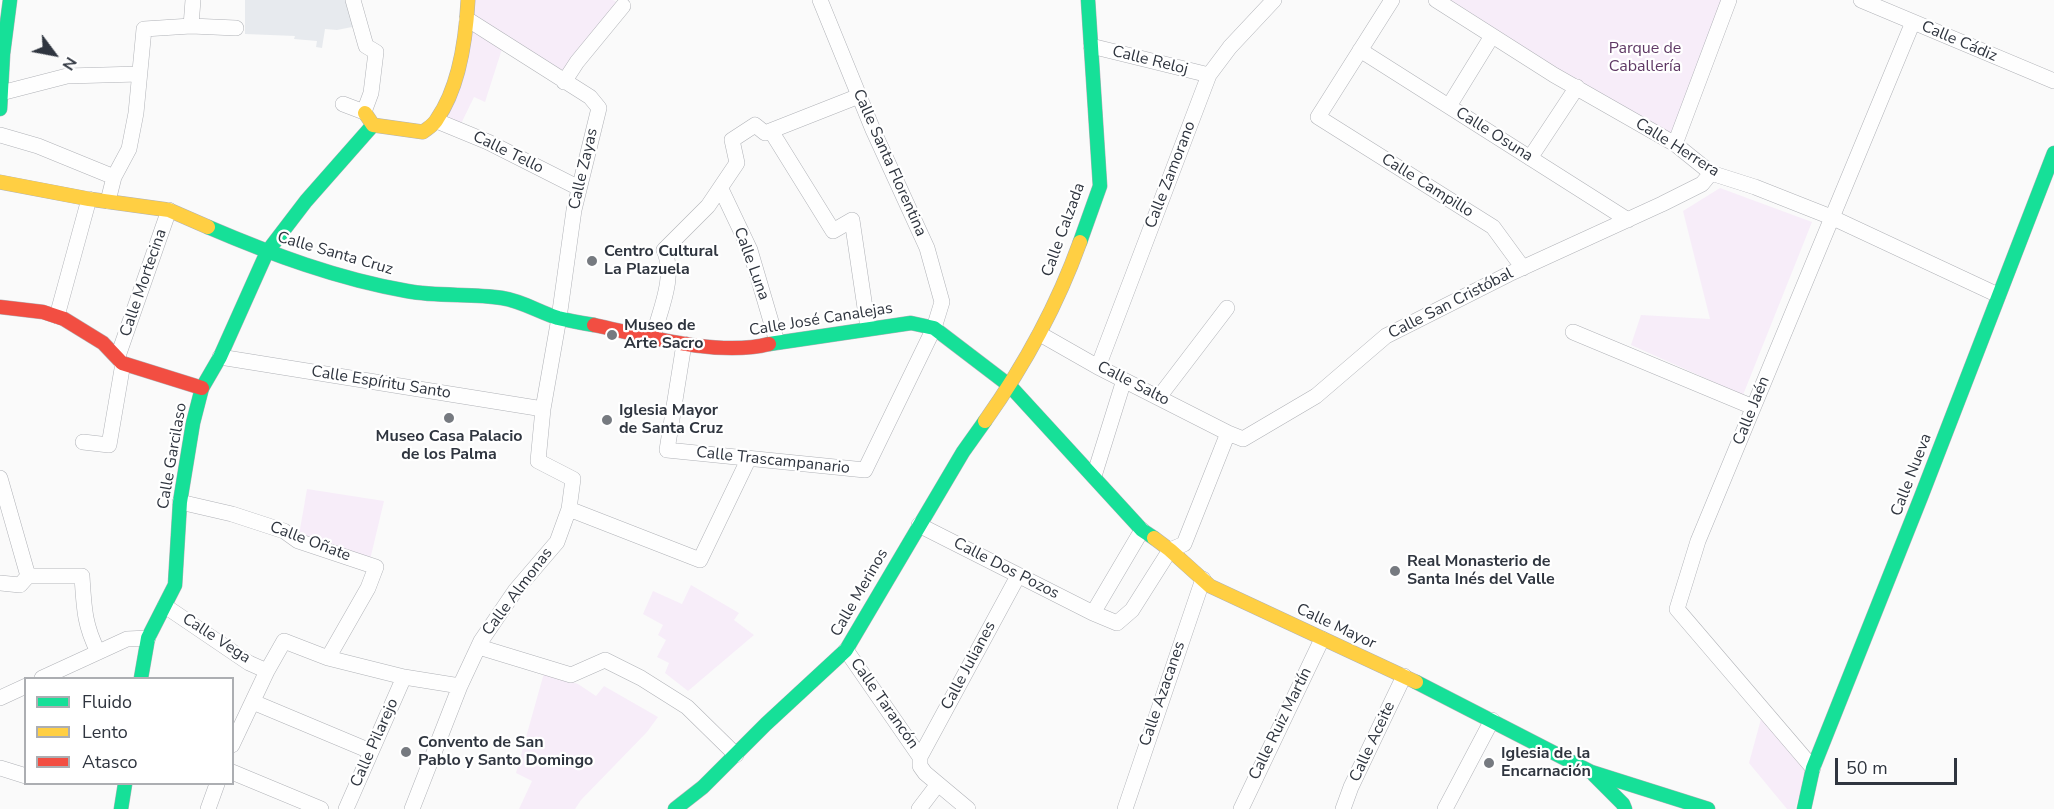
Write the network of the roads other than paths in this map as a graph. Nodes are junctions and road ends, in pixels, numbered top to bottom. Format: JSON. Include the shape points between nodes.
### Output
{"nodes":[{"id":1,"x":10,"y":0,"type":"edge"},
{"id":2,"x":192,"y":0,"type":"edge"},
{"id":3,"x":353,"y":0,"type":"edge"},
{"id":4,"x":468,"y":0,"type":"edge"},
{"id":5,"x":820,"y":0,"type":"edge"},
{"id":6,"x":1088,"y":0,"type":"edge"},
{"id":7,"x":1274,"y":0,"type":"edge"},
{"id":8,"x":1392,"y":0,"type":"edge"},
{"id":9,"x":1730,"y":0,"type":"edge"},
{"id":10,"x":1864,"y":0,"type":"edge"},
{"id":11,"x":1444,"y":2,"type":"edge"},
{"id":12,"x":623,"y":6,"type":"dead end"},
{"id":13,"x":467,"y":19,"type":"junction"},
{"id":14,"x":1913,"y":22,"type":"junction"},
{"id":15,"x":191,"y":27,"type":"junction"},
{"id":16,"x":236,"y":28,"type":"dead end"},
{"id":17,"x":1492,"y":36,"type":"junction"},
{"id":18,"x":1091,"y":46,"type":"junction"},
{"id":19,"x":1360,"y":50,"type":"junction"},
{"id":20,"x":1,"y":72,"type":"edge"},
{"id":21,"x":139,"y":74,"type":"junction"},
{"id":22,"x":1209,"y":75,"type":"junction"},
{"id":23,"x":2054,"y":81,"type":"edge"},
{"id":24,"x":564,"y":82,"type":"junction"},
{"id":25,"x":1576,"y":87,"type":"junction"},
{"id":26,"x":1,"y":93,"type":"edge"},
{"id":27,"x":859,"y":96,"type":"junction"},
{"id":28,"x":343,"y":104,"type":"dead end"},
{"id":29,"x":1449,"y":106,"type":"junction"},
{"id":30,"x":0,"y":109,"type":"edge"},
{"id":31,"x":368,"y":119,"type":"junction"},
{"id":32,"x":437,"y":121,"type":"junction"},
{"id":33,"x":771,"y":131,"type":"junction"},
{"id":34,"x":0,"y":135,"type":"edge"},
{"id":35,"x":1675,"y":144,"type":"junction"},
{"id":36,"x":2054,"y":153,"type":"edge"},
{"id":37,"x":1530,"y":158,"type":"junction"},
{"id":38,"x":1711,"y":173,"type":"junction"},
{"id":39,"x":114,"y":177,"type":"junction"},
{"id":40,"x":0,"y":182,"type":"edge"},
{"id":41,"x":579,"y":188,"type":"junction"},
{"id":42,"x":721,"y":189,"type":"junction"},
{"id":43,"x":89,"y":199,"type":"junction"},
{"id":44,"x":108,"y":201,"type":"junction"},
{"id":45,"x":169,"y":210,"type":"junction"},
{"id":46,"x":1831,"y":217,"type":"junction"},
{"id":47,"x":1628,"y":220,"type":"junction"},
{"id":48,"x":267,"y":252,"type":"junction"},
{"id":49,"x":1523,"y":268,"type":"junction"},
{"id":50,"x":1998,"y":295,"type":"junction"},
{"id":51,"x":0,"y":307,"type":"edge"},
{"id":52,"x":1227,"y":308,"type":"dead end"},
{"id":53,"x":57,"y":316,"type":"junction"},
{"id":54,"x":559,"y":318,"type":"junction"},
{"id":55,"x":868,"y":328,"type":"junction"},
{"id":56,"x":934,"y":328,"type":"junction"},
{"id":57,"x":1573,"y":332,"type":"dead end"},
{"id":58,"x":1040,"y":334,"type":"junction"},
{"id":59,"x":653,"y":337,"type":"junction"},
{"id":60,"x":777,"y":342,"type":"junction"},
{"id":61,"x":684,"y":344,"type":"junction"},
{"id":62,"x":220,"y":357,"type":"junction"},
{"id":63,"x":120,"y":359,"type":"junction"},
{"id":64,"x":1098,"y":367,"type":"junction"},
{"id":65,"x":1124,"y":380,"type":"junction"},
{"id":66,"x":1010,"y":386,"type":"junction"},
{"id":67,"x":202,"y":388,"type":"junction"},
{"id":68,"x":1159,"y":397,"type":"junction"},
{"id":69,"x":1753,"y":407,"type":"junction"},
{"id":70,"x":543,"y":409,"type":"junction"},
{"id":71,"x":1228,"y":433,"type":"junction"},
{"id":72,"x":83,"y":442,"type":"dead end"},
{"id":73,"x":749,"y":458,"type":"junction"},
{"id":74,"x":1094,"y":476,"type":"junction"},
{"id":75,"x":0,"y":478,"type":"edge"},
{"id":76,"x":180,"y":501,"type":"junction"},
{"id":77,"x":569,"y":509,"type":"junction"},
{"id":78,"x":919,"y":525,"type":"junction"},
{"id":79,"x":1142,"y":530,"type":"junction"},
{"id":80,"x":1170,"y":550,"type":"junction"},
{"id":81,"x":28,"y":576,"type":"junction"},
{"id":82,"x":1018,"y":576,"type":"junction"},
{"id":83,"x":1203,"y":579,"type":"junction"},
{"id":84,"x":0,"y":583,"type":"edge"},
{"id":85,"x":165,"y":606,"type":"junction"},
{"id":86,"x":1093,"y":614,"type":"junction"},
{"id":87,"x":148,"y":638,"type":"junction"},
{"id":88,"x":1322,"y":639,"type":"junction"},
{"id":89,"x":478,"y":647,"type":"junction"},
{"id":90,"x":846,"y":650,"type":"junction"},
{"id":91,"x":98,"y":652,"type":"junction"},
{"id":92,"x":328,"y":658,"type":"junction"},
{"id":93,"x":267,"y":670,"type":"junction"},
{"id":94,"x":1404,"y":676,"type":"junction"},
{"id":95,"x":44,"y":677,"type":"edge"},
{"id":96,"x":141,"y":677,"type":"edge"},
{"id":97,"x":404,"y":677,"type":"junction"},
{"id":98,"x":460,"y":686,"type":"junction"},
{"id":99,"x":24,"y":687,"type":"edge"},
{"id":100,"x":0,"y":698,"type":"edge"},
{"id":101,"x":253,"y":702,"type":"junction"},
{"id":102,"x":1492,"y":720,"type":"junction"},
{"id":103,"x":234,"y":741,"type":"edge"},
{"id":104,"x":370,"y":751,"type":"junction"},
{"id":105,"x":736,"y":755,"type":"junction"},
{"id":106,"x":920,"y":757,"type":"junction"},
{"id":107,"x":0,"y":768,"type":"edge"},
{"id":108,"x":1813,"y":768,"type":"junction"},
{"id":109,"x":1591,"y":772,"type":"junction"},
{"id":110,"x":234,"y":773,"type":"edge"},
{"id":111,"x":24,"y":775,"type":"edge"},
{"id":112,"x":938,"y":784,"type":"junction"},
{"id":113,"x":125,"y":785,"type":"edge"},
{"id":114,"x":216,"y":785,"type":"edge"},
{"id":115,"x":121,"y":809,"type":"edge"},
{"id":116,"x":208,"y":809,"type":"edge"},
{"id":117,"x":321,"y":809,"type":"edge"},
{"id":118,"x":346,"y":809,"type":"edge"},
{"id":119,"x":412,"y":809,"type":"edge"},
{"id":120,"x":675,"y":809,"type":"edge"},
{"id":121,"x":919,"y":809,"type":"edge"},
{"id":122,"x":968,"y":809,"type":"edge"},
{"id":123,"x":1125,"y":809,"type":"edge"},
{"id":124,"x":1241,"y":809,"type":"edge"},
{"id":125,"x":1344,"y":809,"type":"edge"},
{"id":126,"x":1445,"y":809,"type":"edge"},
{"id":127,"x":1625,"y":809,"type":"edge"},
{"id":128,"x":1708,"y":809,"type":"edge"},
{"id":129,"x":1804,"y":809,"type":"edge"}],
"edges":[{"from":1,"to":20,"type":"street"},
{"from":2,"to":15,"type":"street"},
{"from":3,"to":31,"type":"street","via":[[366,46],[376,52]]},
{"from":4,"to":13,"type":"street"},
{"from":5,"to":27,"type":"street","name":"Calle Santa Florentina"},
{"from":6,"to":18,"type":"street","name":"Calle Calzada"},
{"from":7,"to":22,"type":"street","name":"Calle Zamorano"},
{"from":8,"to":19,"type":"street"},
{"from":9,"to":35,"type":"street"},
{"from":10,"to":14,"type":"street","name":"Calle Cádiz"},
{"from":11,"to":17,"type":"street","name":"Calle Herrera"},
{"from":12,"to":24,"type":"street"},
{"from":13,"to":24,"type":"street","name":"Calle Zayas"},
{"from":13,"to":32,"type":"street","via":[[452,87]]},
{"from":14,"to":23,"type":"street","name":"Calle Cádiz"},
{"from":14,"to":46,"type":"street","name":"Calle Jaén"},
{"from":15,"to":16,"type":"street"},
{"from":15,"to":21,"type":"street","via":[[144,29]]},
{"from":17,"to":25,"type":"street","name":"Calle Herrera"},
{"from":17,"to":29,"type":"street"},
{"from":18,"to":22,"type":"street","name":"Calle Reloj"},
{"from":18,"to":58,"type":"street","name":"Calle Calzada","via":[[1100,186],[1070,270]]},
{"from":19,"to":29,"type":"street","name":"Calle Osuna"},
{"from":19,"to":49,"type":"street","name":"Calle Campillo","via":[[1318,117],[1493,227]]},
{"from":20,"to":26,"type":"street"},
{"from":21,"to":26,"type":"street","via":[[67,76]]},
{"from":21,"to":39,"type":"street","via":[[129,149]]},
{"from":22,"to":64,"type":"street","name":"Calle Zamorano"},
{"from":24,"to":41,"type":"street","name":"Calle Zayas","via":[[590,97],[599,108]]},
{"from":25,"to":35,"type":"street","name":"Calle Herrera"},
{"from":25,"to":37,"type":"street"},
{"from":26,"to":30,"type":"street"},
{"from":27,"to":33,"type":"street"},
{"from":27,"to":56,"type":"street","name":"Calle Santa Florentina","via":[[927,248],[942,302]]},
{"from":28,"to":31,"type":"street"},
{"from":29,"to":37,"type":"street","name":"Calle Osuna"},
{"from":31,"to":32,"type":"street","via":[[423,132]]},
{"from":31,"to":48,"type":"street","name":"Calle Garcilaso"},
{"from":32,"to":41,"type":"street","name":"Calle Tello"},
{"from":33,"to":42,"type":"street","via":[[765,133],[755,125],[732,140],[736,163]]},
{"from":33,"to":55,"type":"street","via":[[833,231],[852,220]]},
{"from":34,"to":39,"type":"street"},
{"from":35,"to":38,"type":"street","name":"Calle Herrera"},
{"from":36,"to":50,"type":"street","name":"Calle Nueva"},
{"from":37,"to":47,"type":"street","name":"Calle Osuna"},
{"from":38,"to":46,"type":"street","name":"Calle Herrera"},
{"from":38,"to":47,"type":"street","name":"Calle San Cristóbal","via":[[1702,184]]},
{"from":39,"to":44,"type":"street"},
{"from":40,"to":43,"type":"street","name":"Calle Santa Cruz"},
{"from":41,"to":54,"type":"street","name":"Calle Zayas"},
{"from":42,"to":59,"type":"street","via":[[664,250],[669,273]]},
{"from":42,"to":60,"type":"street","name":"Calle Luna","via":[[750,250]]},
{"from":43,"to":44,"type":"street","name":"Calle Santa Cruz"},
{"from":43,"to":53,"type":"street"},
{"from":44,"to":45,"type":"street","name":"Calle Santa Cruz"},
{"from":45,"to":48,"type":"street","name":"Calle Santa Cruz"},
{"from":45,"to":63,"type":"street","name":"Calle Mortecina"},
{"from":46,"to":50,"type":"street","name":"Calle Herrera"},
{"from":46,"to":69,"type":"street","name":"Calle Jaén"},
{"from":47,"to":49,"type":"street","name":"Calle San Cristóbal"},
{"from":48,"to":54,"type":"street","name":"Calle Santa Cruz","via":[[406,291],[502,298]]},
{"from":48,"to":62,"type":"street","name":"Calle Garcilaso"},
{"from":49,"to":71,"type":"street","name":"Calle San Cristóbal","via":[[1386,336],[1316,396],[1243,439]]},
{"from":50,"to":108,"type":"street","name":"Calle Nueva"},
{"from":51,"to":53,"type":"street"},
{"from":52,"to":68,"type":"street"},
{"from":53,"to":63,"type":"street","via":[[101,341]]},
{"from":54,"to":59,"type":"street","name":"Calle Santa Cruz"},
{"from":54,"to":70,"type":"street","name":"Calle Zayas"},
{"from":55,"to":56,"type":"street","name":"Calle José Canalejas","via":[[911,323]]},
{"from":55,"to":60,"type":"street","name":"Calle José Canalejas"},
{"from":56,"to":66,"type":"street","name":"Calle José Canalejas"},
{"from":56,"to":73,"type":"street","name":"Calle Trascampanario","via":[[865,470]]},
{"from":57,"to":69,"type":"street"},
{"from":58,"to":64,"type":"street","name":"Calle Salto"},
{"from":58,"to":66,"type":"street","name":"Calle Calzada"},
{"from":59,"to":61,"type":"street","name":"Calle José Canalejas"},
{"from":60,"to":61,"type":"street","name":"Calle José Canalejas","via":[[750,349]]},
{"from":61,"to":73,"type":"street","name":"Calle Trascampanario","via":[[668,450]]},
{"from":62,"to":67,"type":"street","name":"Calle Garcilaso"},
{"from":62,"to":70,"type":"street","name":"Calle Espíritu Santo"},
{"from":63,"to":67,"type":"street"},
{"from":63,"to":72,"type":"street","name":"Calle Mortecina","via":[[122,369],[109,445]]},
{"from":64,"to":65,"type":"street","name":"Calle Salto"},
{"from":65,"to":68,"type":"street","name":"Calle Salto"},
{"from":65,"to":74,"type":"street"},
{"from":66,"to":74,"type":"street","name":"Calle Mayor"},
{"from":66,"to":78,"type":"street","name":"Calle Merinos","via":[[963,452]]},
{"from":67,"to":76,"type":"street","name":"Calle Garcilaso"},
{"from":68,"to":71,"type":"street","name":"Calle Salto"},
{"from":69,"to":108,"type":"street","name":"Calle Jaén","via":[[1698,541],[1677,609]]},
{"from":70,"to":77,"type":"street","name":"Calle Almonas","via":[[538,461],[573,479]]},
{"from":71,"to":80,"type":"street","via":[[1184,544]]},
{"from":73,"to":77,"type":"street","via":[[700,560]]},
{"from":74,"to":79,"type":"street","name":"Calle Mayor"},
{"from":75,"to":81,"type":"street"},
{"from":76,"to":85,"type":"street","name":"Calle Garcilaso","via":[[175,585]]},
{"from":76,"to":92,"type":"street","name":"Calle Oñate","via":[[232,513],[284,531],[297,541],[376,567]]},
{"from":77,"to":89,"type":"street","name":"Calle Almonas","via":[[557,542],[515,591]]},
{"from":78,"to":82,"type":"street","name":"Calle Dos Pozos"},
{"from":78,"to":90,"type":"street","name":"Calle Merinos"},
{"from":79,"to":80,"type":"street","name":"Calle Mayor"},
{"from":79,"to":86,"type":"street"},
{"from":80,"to":83,"type":"street","name":"Calle Mayor"},
{"from":80,"to":86,"type":"street","name":"Calle Dos Pozos","via":[[1132,610],[1117,623]]},
{"from":81,"to":84,"type":"street","via":[[20,585]]},
{"from":81,"to":91,"type":"street","via":[[82,576],[85,620]]},
{"from":82,"to":86,"type":"street","name":"Calle Dos Pozos"},
{"from":82,"to":106,"type":"street","name":"Calle Julianes"},
{"from":83,"to":88,"type":"street","name":"Calle Mayor","via":[[1210,586]]},
{"from":83,"to":123,"type":"street","name":"Calle Azacanes"},
{"from":85,"to":87,"type":"street","name":"Calle Garcilaso"},
{"from":85,"to":93,"type":"street","name":"Calle Vega","via":[[249,663]]},
{"from":87,"to":91,"type":"street","via":[[127,639]]},
{"from":87,"to":96,"type":"street","name":"Calle Garcilaso"},
{"from":88,"to":94,"type":"street","name":"Calle Mayor"},
{"from":88,"to":124,"type":"street","name":"Calle Ruiz Martín"},
{"from":89,"to":98,"type":"street","name":"Calle Almonas"},
{"from":89,"to":105,"type":"street","via":[[571,675],[605,660],[687,707]]},
{"from":90,"to":105,"type":"street","name":"Calle Merinos"},
{"from":90,"to":106,"type":"street","name":"Calle Tarancón"},
{"from":91,"to":95,"type":"street"},
{"from":92,"to":93,"type":"street","via":[[284,641]]},
{"from":92,"to":97,"type":"street"},
{"from":93,"to":101,"type":"street"},
{"from":94,"to":102,"type":"street","name":"Calle Mayor"},
{"from":94,"to":125,"type":"street","name":"Calle Aceite"},
{"from":97,"to":98,"type":"street"},
{"from":97,"to":104,"type":"street","name":"Calle Pilarejo"},
{"from":98,"to":119,"type":"street","name":"Calle Almonas"},
{"from":99,"to":100,"type":"street"},
{"from":101,"to":103,"type":"street"},
{"from":101,"to":104,"type":"street"},
{"from":102,"to":109,"type":"street","name":"Calle Mayor"},
{"from":102,"to":126,"type":"street"},
{"from":104,"to":118,"type":"street","name":"Calle Pilarejo"},
{"from":105,"to":120,"type":"street","name":"Calle Merinos"},
{"from":106,"to":112,"type":"street","name":"Calle Tarancón","via":[[920,766]]},
{"from":107,"to":111,"type":"street"},
{"from":108,"to":129,"type":"street","name":"Calle Nueva"},
{"from":109,"to":127,"type":"street"},
{"from":109,"to":128,"type":"street","name":"Calle Mayor"},
{"from":110,"to":117,"type":"street"},
{"from":112,"to":121,"type":"street"},
{"from":112,"to":122,"type":"street","name":"Calle Tarancón"},
{"from":113,"to":115,"type":"street"},
{"from":114,"to":116,"type":"street"}]}
